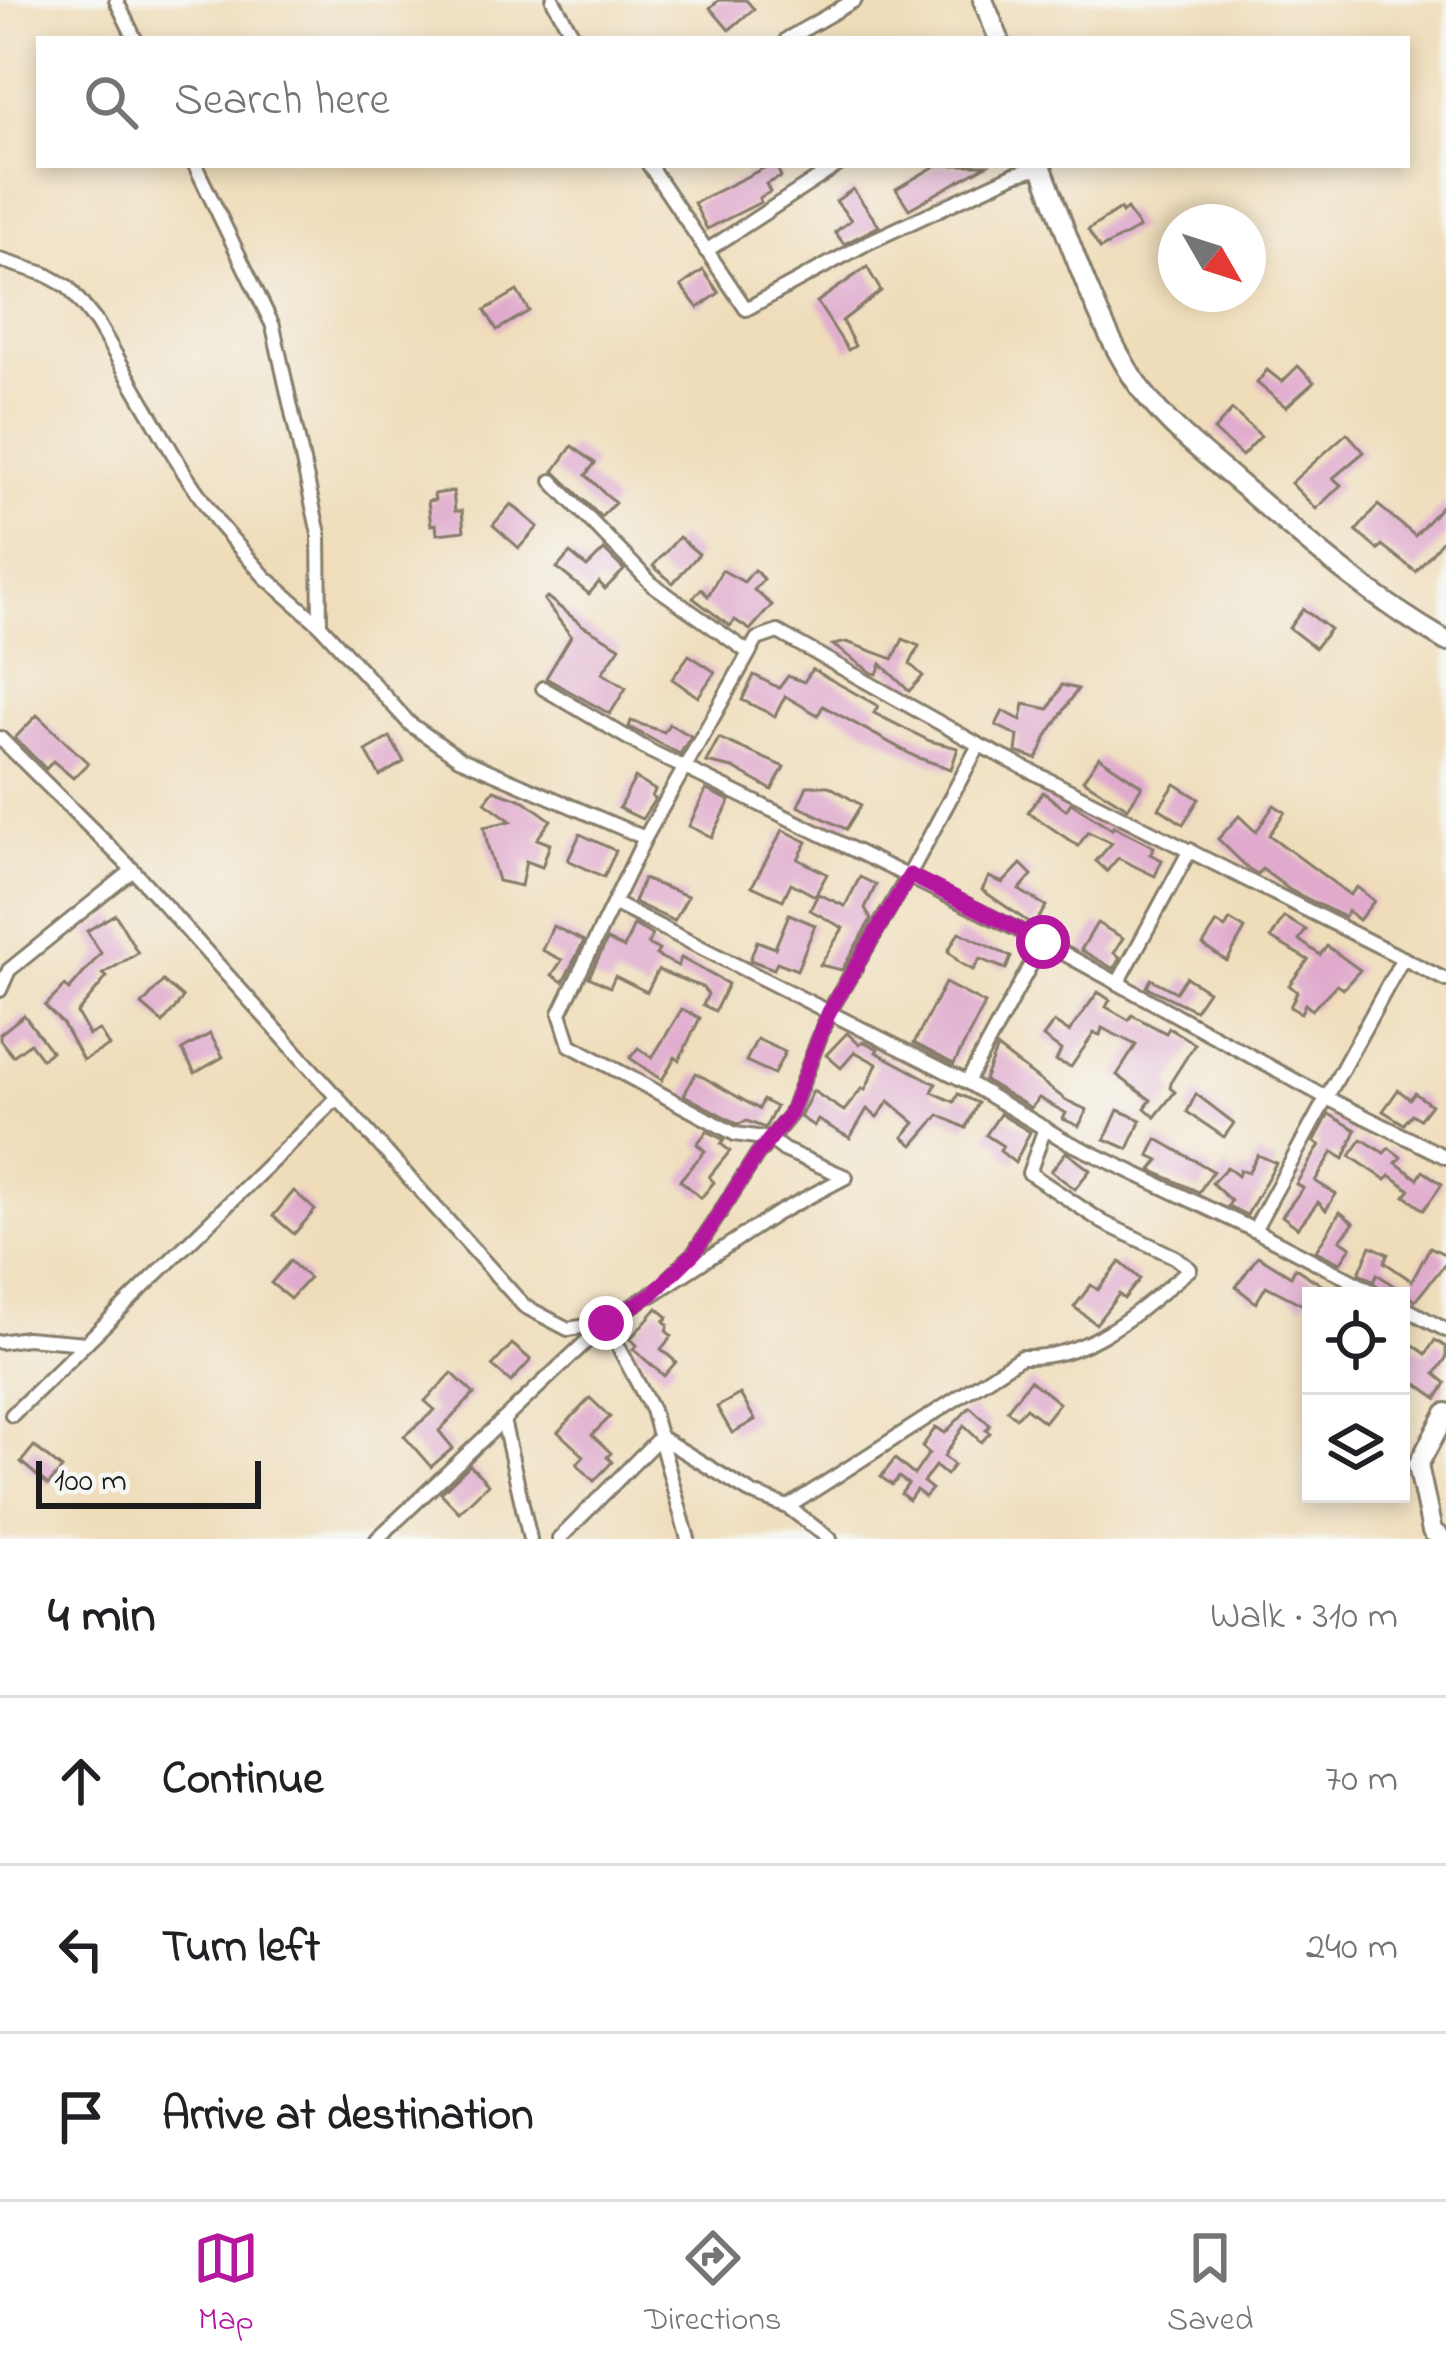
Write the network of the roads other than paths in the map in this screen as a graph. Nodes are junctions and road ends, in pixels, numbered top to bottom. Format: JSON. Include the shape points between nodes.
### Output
{"nodes":[{"id":1,"x":116,"y":0,"type":"edge"},
{"id":2,"x":554,"y":0,"type":"edge"},
{"id":3,"x":855,"y":0,"type":"edge"},
{"id":4,"x":983,"y":0,"type":"edge"},
{"id":5,"x":134,"y":36,"type":"edge"},
{"id":6,"x":573,"y":36,"type":"edge"},
{"id":7,"x":792,"y":36,"type":"edge"},
{"id":8,"x":998,"y":36,"type":"edge"},
{"id":9,"x":196,"y":168,"type":"edge"},
{"id":10,"x":651,"y":168,"type":"edge"},
{"id":11,"x":833,"y":168,"type":"edge"},
{"id":12,"x":1034,"y":168,"type":"edge"},
{"id":13,"x":1042,"y":168,"type":"edge"},
{"id":14,"x":706,"y":251,"type":"junction"},
{"id":15,"x":0,"y":260,"type":"edge"},
{"id":16,"x":552,"y":481,"type":"dead end"},
{"id":17,"x":320,"y":625,"type":"junction"},
{"id":18,"x":1446,"y":641,"type":"edge"},
{"id":19,"x":748,"y":652,"type":"junction"},
{"id":20,"x":543,"y":688,"type":"dead end"},
{"id":21,"x":0,"y":738,"type":"edge"},
{"id":22,"x":979,"y":745,"type":"junction"},
{"id":23,"x":686,"y":770,"type":"junction"},
{"id":24,"x":645,"y":838,"type":"junction"},
{"id":25,"x":1190,"y":850,"type":"junction"},
{"id":26,"x":133,"y":870,"type":"junction"},
{"id":27,"x":910,"y":875,"type":"junction"},
{"id":28,"x":615,"y":904,"type":"junction"},
{"id":29,"x":1043,"y":942,"type":"junction"},
{"id":30,"x":1402,"y":958,"type":"junction"},
{"id":31,"x":4,"y":968,"type":"edge"},
{"id":32,"x":1446,"y":980,"type":"edge"},
{"id":33,"x":1118,"y":983,"type":"junction"},
{"id":34,"x":0,"y":990,"type":"edge"},
{"id":35,"x":829,"y":1012,"type":"junction"},
{"id":36,"x":967,"y":1082,"type":"junction"},
{"id":37,"x":338,"y":1097,"type":"junction"},
{"id":38,"x":1327,"y":1098,"type":"junction"},
{"id":39,"x":1045,"y":1128,"type":"junction"},
{"id":40,"x":770,"y":1139,"type":"junction"},
{"id":41,"x":1446,"y":1157,"type":"edge"},
{"id":42,"x":1254,"y":1230,"type":"junction"},
{"id":43,"x":1364,"y":1287,"type":"edge"},
{"id":44,"x":652,"y":1294,"type":"junction"},
{"id":45,"x":1410,"y":1311,"type":"edge"},
{"id":46,"x":606,"y":1323,"type":"junction"},
{"id":47,"x":1446,"y":1330,"type":"edge"},
{"id":48,"x":0,"y":1342,"type":"edge"},
{"id":49,"x":86,"y":1342,"type":"junction"},
{"id":50,"x":1446,"y":1413,"type":"edge"},
{"id":51,"x":12,"y":1414,"type":"dead end"},
{"id":52,"x":503,"y":1420,"type":"junction"},
{"id":53,"x":1446,"y":1424,"type":"edge"},
{"id":54,"x":660,"y":1437,"type":"junction"},
{"id":55,"x":788,"y":1507,"type":"junction"},
{"id":56,"x":1444,"y":1537,"type":"edge"},
{"id":57,"x":377,"y":1539,"type":"edge"},
{"id":58,"x":530,"y":1539,"type":"edge"},
{"id":59,"x":559,"y":1539,"type":"edge"},
{"id":60,"x":688,"y":1539,"type":"edge"},
{"id":61,"x":830,"y":1539,"type":"edge"}],
"edges":[{"from":1,"to":5,"type":"street"},
{"from":2,"to":6,"type":"street"},
{"from":3,"to":7,"type":"street"},
{"from":4,"to":8,"type":"main road"},
{"from":9,"to":17,"type":"street","via":[[272,326],[319,533]]},
{"from":10,"to":14,"type":"street"},
{"from":11,"to":14,"type":"street"},
{"from":12,"to":14,"type":"street","via":[[869,242],[746,309]]},
{"from":13,"to":18,"type":"main road","via":[[1132,375],[1176,432],[1324,559]]},
{"from":15,"to":17,"type":"street","via":[[68,287],[219,524]]},
{"from":16,"to":19,"type":"street","via":[[652,584]]},
{"from":17,"to":24,"type":"street","via":[[410,724],[459,758]]},
{"from":19,"to":22,"type":"street","via":[[757,638],[778,632]]},
{"from":19,"to":23,"type":"street"},
{"from":20,"to":23,"type":"street"},
{"from":21,"to":26,"type":"street"},
{"from":22,"to":25,"type":"street"},
{"from":22,"to":27,"type":"street"},
{"from":23,"to":24,"type":"street"},
{"from":23,"to":27,"type":"street"},
{"from":24,"to":28,"type":"street"},
{"from":25,"to":30,"type":"street"},
{"from":25,"to":33,"type":"street"},
{"from":26,"to":31,"type":"street"},
{"from":26,"to":37,"type":"street"},
{"from":27,"to":29,"type":"street"},
{"from":27,"to":35,"type":"street"},
{"from":28,"to":35,"type":"street"},
{"from":28,"to":40,"type":"street","via":[[560,1012],[570,1045],[735,1134]]},
{"from":29,"to":33,"type":"street"},
{"from":29,"to":36,"type":"street"},
{"from":30,"to":32,"type":"street"},
{"from":30,"to":38,"type":"street"},
{"from":31,"to":34,"type":"street"},
{"from":33,"to":38,"type":"street"},
{"from":35,"to":36,"type":"street"},
{"from":35,"to":40,"type":"street","via":[[790,1114]]},
{"from":36,"to":39,"type":"street"},
{"from":37,"to":46,"type":"street","via":[[524,1306],[568,1329]]},
{"from":37,"to":49,"type":"street"},
{"from":38,"to":41,"type":"street"},
{"from":38,"to":42,"type":"street"},
{"from":39,"to":42,"type":"street"},
{"from":39,"to":55,"type":"street","via":[[1029,1173],[1190,1269],[1089,1346],[1021,1357]]},
{"from":40,"to":44,"type":"street","via":[[694,1253]]},
{"from":40,"to":44,"type":"street","via":[[846,1177]]},
{"from":42,"to":43,"type":"street"},
{"from":44,"to":46,"type":"street"},
{"from":45,"to":47,"type":"street"},
{"from":46,"to":52,"type":"street"},
{"from":46,"to":54,"type":"street"},
{"from":48,"to":49,"type":"street"},
{"from":49,"to":51,"type":"street"},
{"from":50,"to":56,"type":"main road","via":[[1418,1466],[1432,1531]]},
{"from":52,"to":57,"type":"street"},
{"from":52,"to":58,"type":"street"},
{"from":53,"to":56,"type":"main road","via":[[1424,1466]]},
{"from":54,"to":55,"type":"street"},
{"from":54,"to":59,"type":"street"},
{"from":54,"to":60,"type":"street"},
{"from":55,"to":61,"type":"street"}]}
